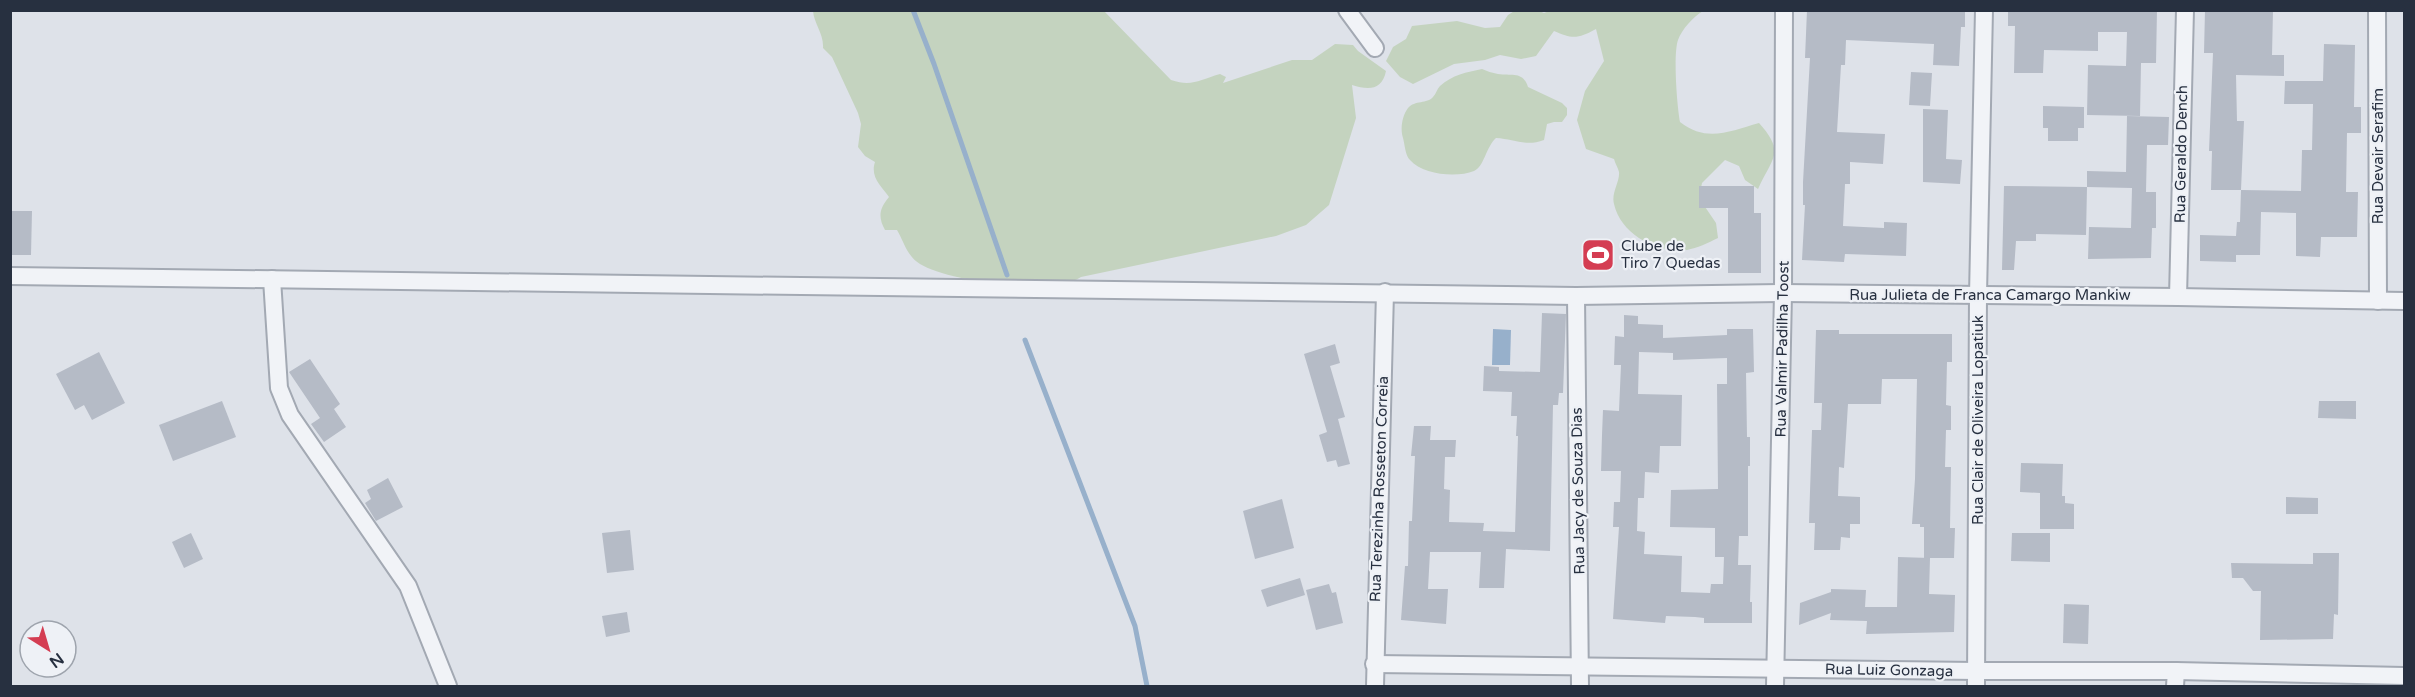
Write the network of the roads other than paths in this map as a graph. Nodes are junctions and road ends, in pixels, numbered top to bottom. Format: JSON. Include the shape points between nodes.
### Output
{"nodes":[{"id":1,"x":1347,"y":10,"type":"edge"},
{"id":2,"x":1784,"y":10,"type":"edge"},
{"id":3,"x":1984,"y":10,"type":"edge"},
{"id":4,"x":2185,"y":10,"type":"edge"},
{"id":5,"x":2378,"y":10,"type":"edge"},
{"id":6,"x":1375,"y":48,"type":"dead end"},
{"id":7,"x":14,"y":279,"type":"edge"},
{"id":8,"x":272,"y":279,"type":"junction"},
{"id":9,"x":1385,"y":292,"type":"junction"},
{"id":10,"x":1783,"y":293,"type":"junction"},
{"id":11,"x":1978,"y":295,"type":"junction"},
{"id":12,"x":1576,"y":296,"type":"junction"},
{"id":13,"x":2178,"y":297,"type":"junction"},
{"id":14,"x":2378,"y":301,"type":"junction"},
{"id":15,"x":2404,"y":301,"type":"edge"},
{"id":16,"x":1374,"y":664,"type":"junction"},
{"id":17,"x":1581,"y":666,"type":"junction"},
{"id":18,"x":1775,"y":668,"type":"junction"},
{"id":19,"x":2404,"y":676,"type":"edge"},
{"id":20,"x":1977,"y":679,"type":"edge"},
{"id":21,"x":2176,"y":679,"type":"edge"},
{"id":22,"x":2375,"y":681,"type":"edge"},
{"id":23,"x":448,"y":687,"type":"edge"},
{"id":24,"x":1375,"y":687,"type":"edge"},
{"id":25,"x":1580,"y":687,"type":"edge"},
{"id":26,"x":1775,"y":687,"type":"edge"}],
"edges":[{"from":1,"to":6,"type":"street"},
{"from":2,"to":10,"type":"street","name":"Rua Valmir Padilha Toost"},
{"from":3,"to":11,"type":"street","name":"Rua Clair de Oliveira Lopatiuk"},
{"from":4,"to":13,"type":"street","name":"Rua Geraldo Dench"},
{"from":5,"to":14,"type":"street","name":"Rua Devair Serafim"},
{"from":7,"to":8,"type":"street","name":"Rua Julieta de Franca Camargo Mankiw"},
{"from":8,"to":9,"type":"street","name":"Rua Julieta de Franca Camargo Mankiw"},
{"from":8,"to":23,"type":"street","via":[[279,388],[290,415],[408,586]]},
{"from":9,"to":12,"type":"street","name":"Rua Julieta de Franca Camargo Mankiw"},
{"from":9,"to":16,"type":"street","name":"Rua Terezinha Rosseton Correia"},
{"from":10,"to":11,"type":"street","name":"Rua Julieta de Franca Camargo Mankiw"},
{"from":10,"to":12,"type":"street","name":"Rua Julieta de Franca Camargo Mankiw"},
{"from":10,"to":18,"type":"street","name":"Rua Valmir Padilha Toost"},
{"from":11,"to":13,"type":"street","name":"Rua Julieta de Franca Camargo Mankiw"},
{"from":11,"to":20,"type":"street","name":"Rua Clair de Oliveira Lopatiuk"},
{"from":12,"to":17,"type":"street","name":"Rua Jacy de Souza Dias"},
{"from":13,"to":14,"type":"street","name":"Rua Julieta de Franca Camargo Mankiw"},
{"from":14,"to":15,"type":"street","name":"Rua Julieta de Franca Camargo Mankiw"},
{"from":16,"to":17,"type":"street","name":"Rua Luiz Gonzaga"},
{"from":16,"to":24,"type":"street","name":"Rua Terezinha Rosseton Correia"},
{"from":17,"to":18,"type":"street","name":"Rua Luiz Gonzaga"},
{"from":17,"to":25,"type":"street","name":"Rua Jacy de Souza Dias"},
{"from":18,"to":20,"type":"street","name":"Rua Luiz Gonzaga"},
{"from":18,"to":26,"type":"street","name":"Rua Valmir Padilha Toost"},
{"from":19,"to":22,"type":"street","name":"Rua Luiz Gonzaga"},
{"from":20,"to":21,"type":"street","name":"Rua Luiz Gonzaga"},
{"from":21,"to":22,"type":"street","name":"Rua Luiz Gonzaga"}]}
